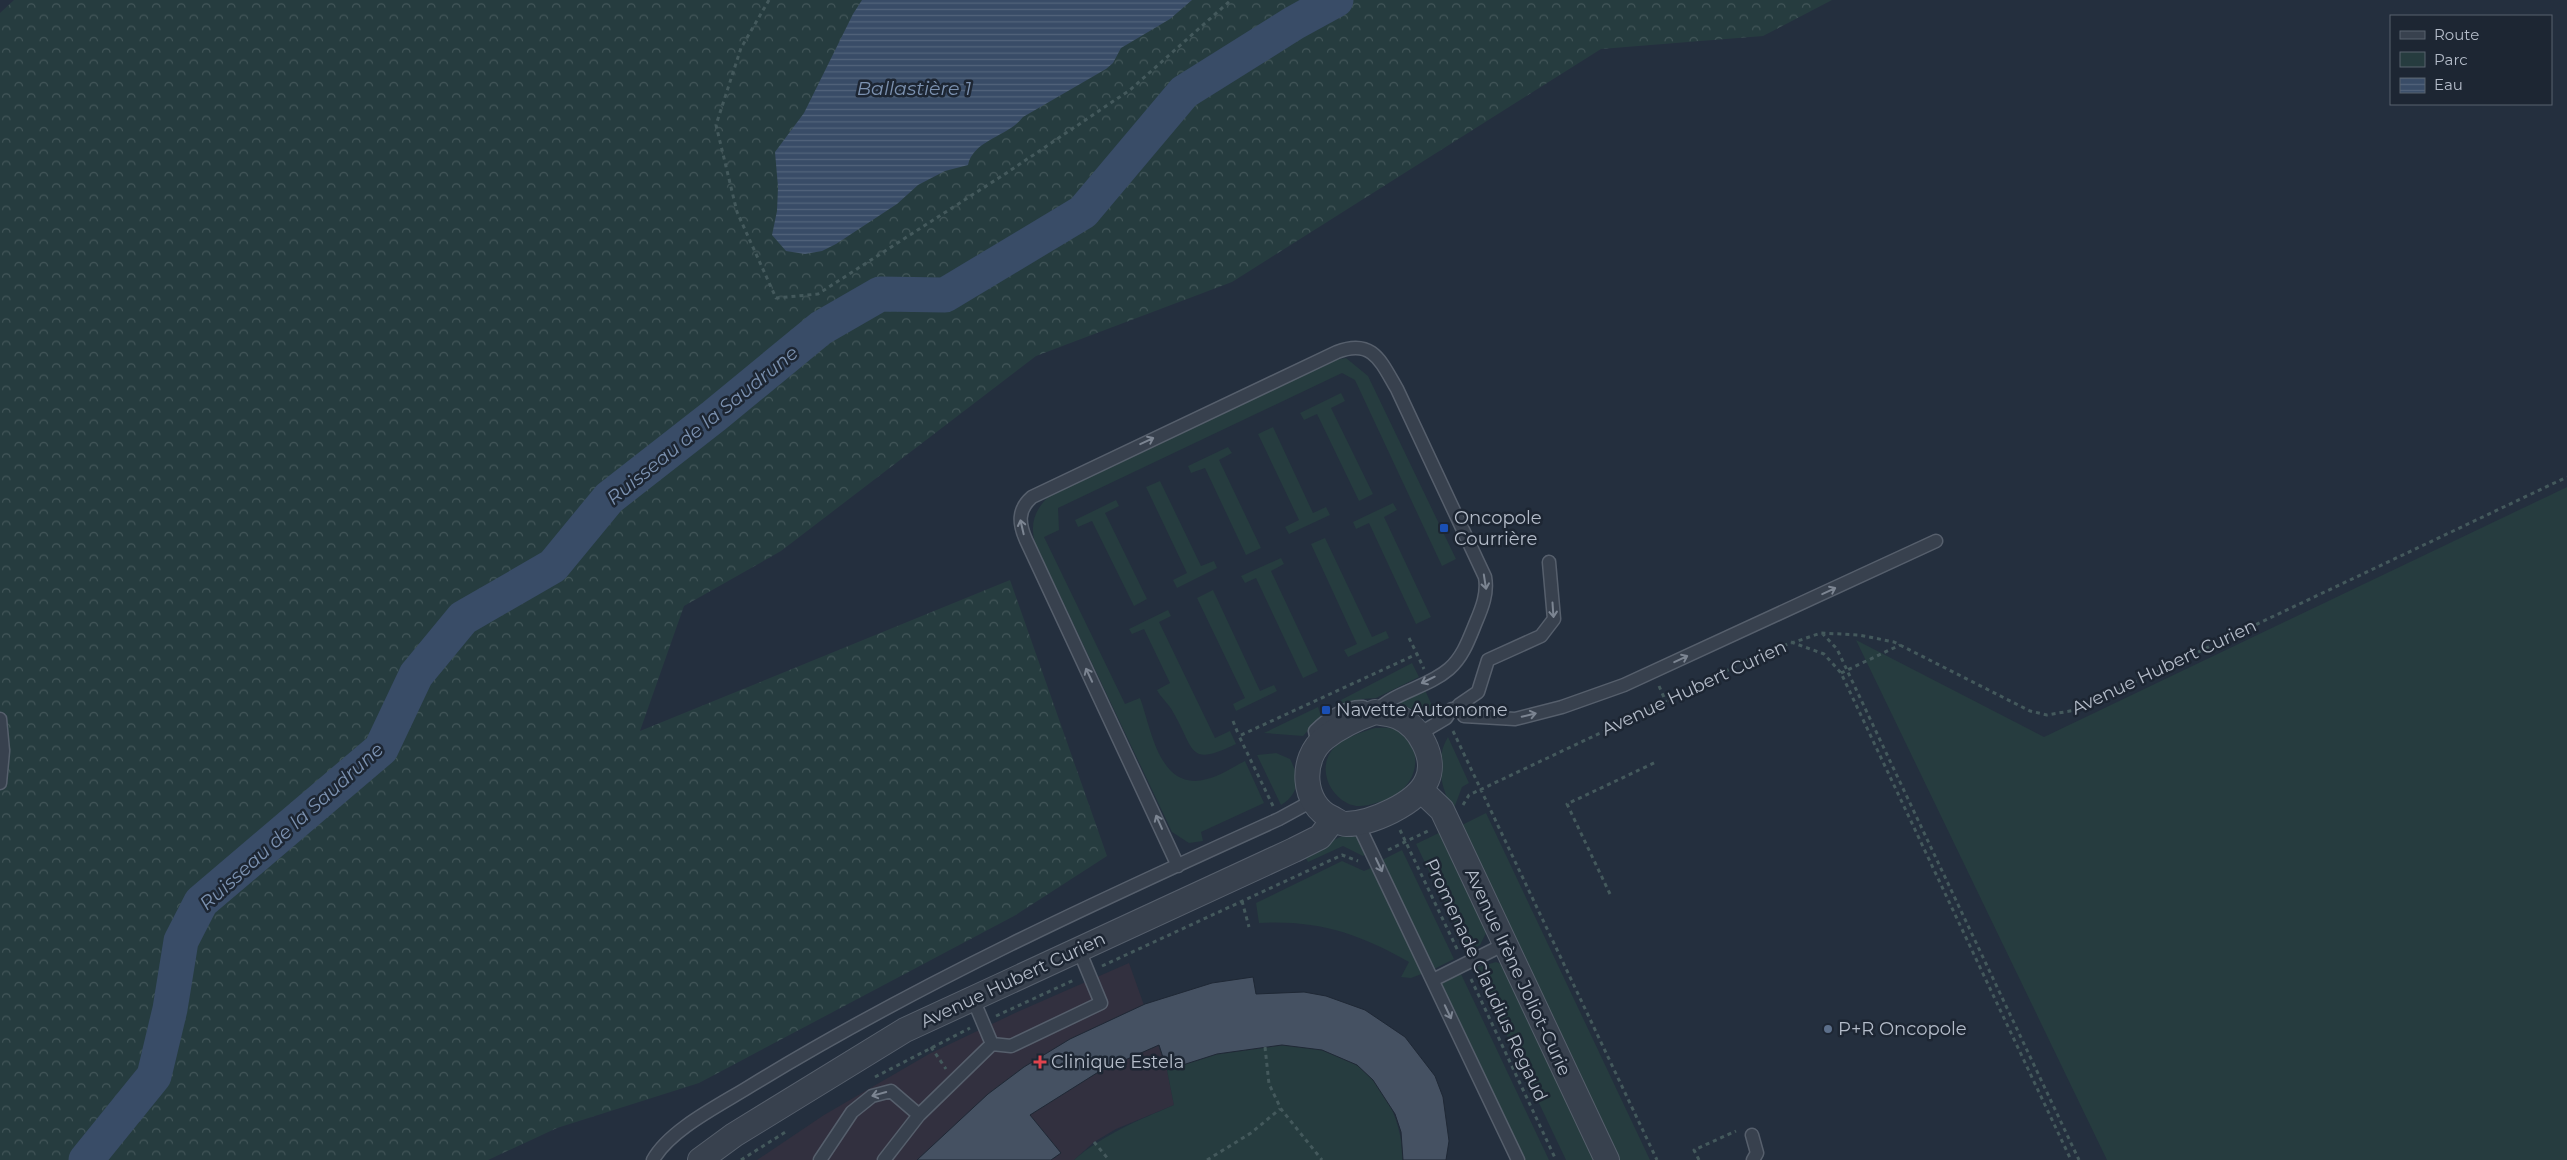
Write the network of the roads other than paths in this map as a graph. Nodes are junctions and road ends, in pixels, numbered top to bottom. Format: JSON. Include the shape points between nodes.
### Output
{"nodes":[{"id":1,"x":1936,"y":542,"type":"dead end"},
{"id":2,"x":1549,"y":562,"type":"dead end"},
{"id":3,"x":1372,"y":713,"type":"junction"},
{"id":4,"x":1455,"y":713,"type":"junction"},
{"id":5,"x":0,"y":720,"type":"edge"},
{"id":6,"x":1419,"y":734,"type":"junction"},
{"id":7,"x":0,"y":783,"type":"edge"},
{"id":8,"x":1421,"y":790,"type":"junction"},
{"id":9,"x":1312,"y":801,"type":"junction"},
{"id":10,"x":1345,"y":821,"type":"junction"},
{"id":11,"x":1178,"y":866,"type":"junction"},
{"id":12,"x":1505,"y":944,"type":"junction"},
{"id":13,"x":1079,"y":950,"type":"junction"},
{"id":14,"x":1433,"y":980,"type":"junction"},
{"id":15,"x":973,"y":999,"type":"junction"},
{"id":16,"x":992,"y":1044,"type":"junction"},
{"id":17,"x":919,"y":1115,"type":"junction"},
{"id":18,"x":1752,"y":1135,"type":"dead end"},
{"id":19,"x":653,"y":1160,"type":"edge"},
{"id":20,"x":700,"y":1160,"type":"edge"},
{"id":21,"x":820,"y":1160,"type":"edge"},
{"id":22,"x":884,"y":1160,"type":"edge"},
{"id":23,"x":1518,"y":1160,"type":"edge"},
{"id":24,"x":1608,"y":1160,"type":"edge"},
{"id":25,"x":1753,"y":1160,"type":"edge"}],
"edges":[{"from":4,"to":1,"type":"lane","one_way":true,"via":[[1515,719],[1562,707],[1624,685]]},
{"from":2,"to":4,"type":"lane","one_way":true,"via":[[1554,618],[1541,636],[1488,660],[1478,692]]},
{"from":3,"to":6,"type":"street","via":[[1398,717]]},
{"from":3,"to":9,"type":"street","via":[[1324,738],[1318,745],[1306,781]]},
{"from":11,"to":3,"type":"lane","one_way":true,"via":[[1026,540],[1020,517],[1025,503],[1032,497],[1337,352],[1359,347],[1371,351],[1397,389],[1487,586],[1478,618],[1464,649],[1450,668],[1386,701]]},
{"from":4,"to":6,"type":"lane"},
{"from":5,"to":7,"type":"lane","via":[[3,751]]},
{"from":6,"to":8,"type":"street","via":[[1429,754],[1428,779]]},
{"from":8,"to":10,"type":"street","via":[[1391,812]]},
{"from":8,"to":12,"type":"street","name":"Avenue Irène Joliot-Curie","via":[[1442,810]]},
{"from":9,"to":10,"type":"street","via":[[1323,814]]},
{"from":9,"to":11,"type":"lane"},
{"from":10,"to":13,"type":"street","name":"Avenue Hubert Curien","via":[[1320,837]]},
{"from":10,"to":14,"type":"lane","one_way":true,"via":[[1375,856]]},
{"from":11,"to":19,"type":"lane","via":[[995,952],[822,1042],[705,1114],[671,1138]]},
{"from":12,"to":14,"type":"lane"},
{"from":12,"to":24,"type":"street","name":"Avenue Irène Joliot-Curie"},
{"from":13,"to":15,"type":"street","name":"Avenue Hubert Curien"},
{"from":13,"to":16,"type":"lane","via":[[1101,1003],[1011,1046]]},
{"from":14,"to":23,"type":"lane","one_way":true},
{"from":15,"to":16,"type":"lane"},
{"from":15,"to":20,"type":"street","name":"Avenue Hubert Curien","via":[[905,1030],[734,1135]]},
{"from":16,"to":17,"type":"lane"},
{"from":17,"to":21,"type":"lane","one_way":true,"via":[[891,1091],[872,1096],[852,1112]]},
{"from":17,"to":22,"type":"lane"},
{"from":18,"to":25,"type":"lane","via":[[1757,1153]]}]}
